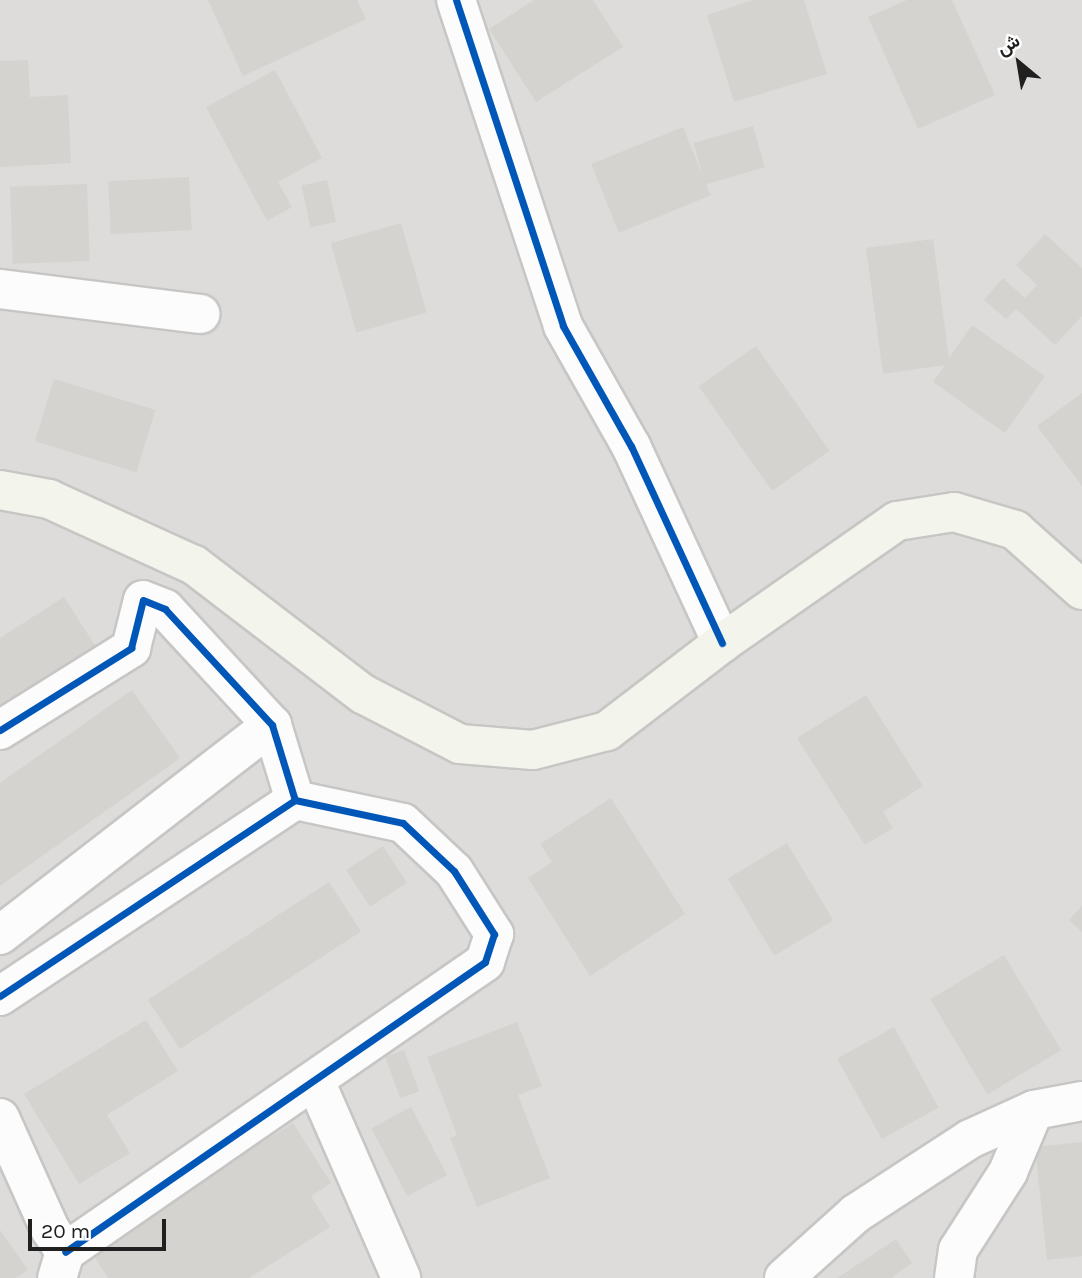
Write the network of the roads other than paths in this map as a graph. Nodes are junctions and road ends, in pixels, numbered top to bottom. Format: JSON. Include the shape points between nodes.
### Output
{"nodes":[{"id":1,"x":456,"y":0,"type":"edge"},
{"id":2,"x":0,"y":289,"type":"edge"},
{"id":3,"x":200,"y":314,"type":"dead end"},
{"id":4,"x":0,"y":490,"type":"edge"},
{"id":5,"x":1082,"y":590,"type":"edge"},
{"id":6,"x":722,"y":643,"type":"junction"},
{"id":7,"x":272,"y":725,"type":"junction"},
{"id":8,"x":0,"y":730,"type":"edge"},
{"id":9,"x":295,"y":800,"type":"junction"},
{"id":10,"x":0,"y":935,"type":"edge"},
{"id":11,"x":0,"y":996,"type":"edge"},
{"id":12,"x":316,"y":1083,"type":"junction"},
{"id":13,"x":1082,"y":1101,"type":"edge"},
{"id":14,"x":1034,"y":1111,"type":"junction"},
{"id":15,"x":0,"y":1118,"type":"edge"},
{"id":16,"x":61,"y":1265,"type":"edge"},
{"id":17,"x":401,"y":1278,"type":"edge"},
{"id":18,"x":784,"y":1278,"type":"edge"},
{"id":19,"x":954,"y":1278,"type":"edge"}],
"edges":[{"from":1,"to":6,"type":"street","via":[[563,326],[631,446]]},
{"from":2,"to":3,"type":"street"},
{"from":4,"to":6,"type":"main road","via":[[49,499],[194,565],[363,694],[460,744],[533,750],[607,731]]},
{"from":5,"to":6,"type":"main road","via":[[1015,530],[954,512],[897,521]]},
{"from":7,"to":8,"type":"street","via":[[165,609],[143,600],[131,648]]},
{"from":7,"to":9,"type":"street"},
{"from":7,"to":10,"type":"street"},
{"from":9,"to":11,"type":"street"},
{"from":9,"to":12,"type":"street","via":[[402,823],[454,871],[494,934],[485,962]]},
{"from":12,"to":16,"type":"street"},
{"from":12,"to":17,"type":"street"},
{"from":13,"to":14,"type":"street"},
{"from":14,"to":18,"type":"street","via":[[970,1139],[855,1214]]},
{"from":14,"to":19,"type":"street","via":[[1008,1172],[958,1250]]},
{"from":15,"to":16,"type":"street","via":[[50,1229]]}]}
